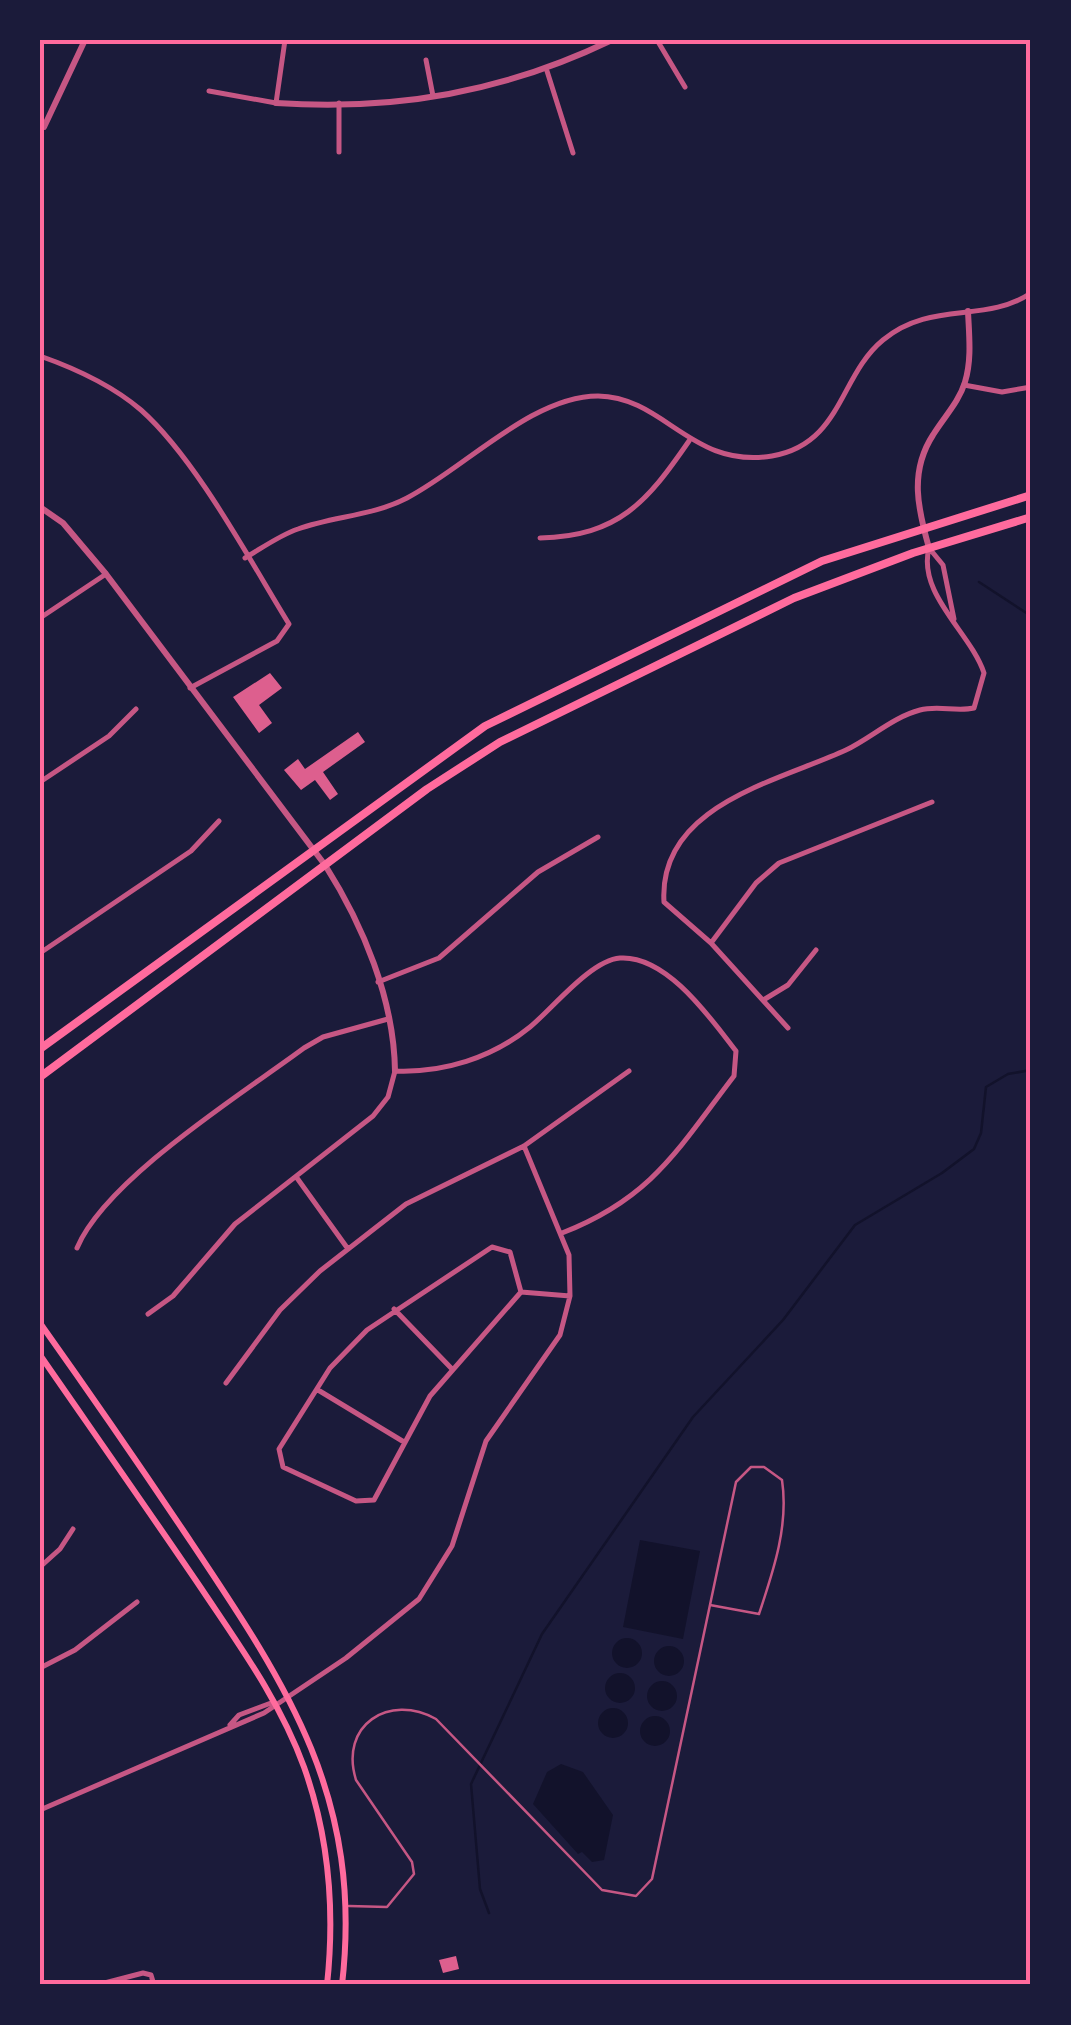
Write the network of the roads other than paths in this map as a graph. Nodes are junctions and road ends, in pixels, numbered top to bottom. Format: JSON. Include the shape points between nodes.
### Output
{"nodes":[{"id":1,"x":85,"y":40,"type":"edge"},
{"id":2,"x":285,"y":40,"type":"edge"},
{"id":3,"x":612,"y":40,"type":"edge"},
{"id":4,"x":658,"y":40,"type":"edge"},
{"id":5,"x":426,"y":60,"type":"dead end"},
{"id":6,"x":547,"y":71,"type":"junction"},
{"id":7,"x":685,"y":88,"type":"dead end"},
{"id":8,"x":209,"y":92,"type":"dead end"},
{"id":9,"x":433,"y":99,"type":"junction"},
{"id":10,"x":276,"y":103,"type":"junction"},
{"id":11,"x":339,"y":103,"type":"junction"},
{"id":12,"x":42,"y":126,"type":"edge"},
{"id":13,"x":339,"y":152,"type":"dead end"},
{"id":14,"x":573,"y":153,"type":"dead end"},
{"id":15,"x":1031,"y":292,"type":"edge"},
{"id":16,"x":968,"y":312,"type":"junction"},
{"id":17,"x":40,"y":356,"type":"edge"},
{"id":18,"x":964,"y":385,"type":"junction"},
{"id":19,"x":1031,"y":387,"type":"edge"},
{"id":20,"x":689,"y":441,"type":"junction"},
{"id":21,"x":1031,"y":495,"type":"edge"},
{"id":22,"x":40,"y":506,"type":"edge"},
{"id":23,"x":1031,"y":517,"type":"edge"},
{"id":24,"x":922,"y":526,"type":"junction"},
{"id":25,"x":540,"y":538,"type":"dead end"},
{"id":26,"x":929,"y":548,"type":"junction"},
{"id":27,"x":245,"y":558,"type":"junction"},
{"id":28,"x":106,"y":574,"type":"junction"},
{"id":29,"x":40,"y":618,"type":"edge"},
{"id":30,"x":954,"y":622,"type":"junction"},
{"id":31,"x":190,"y":688,"type":"junction"},
{"id":32,"x":136,"y":709,"type":"dead end"},
{"id":33,"x":40,"y":782,"type":"edge"},
{"id":34,"x":932,"y":802,"type":"dead end"},
{"id":35,"x":218,"y":820,"type":"dead end"},
{"id":36,"x":598,"y":837,"type":"dead end"},
{"id":37,"x":312,"y":847,"type":"junction"},
{"id":38,"x":325,"y":865,"type":"junction"},
{"id":39,"x":712,"y":943,"type":"junction"},
{"id":40,"x":816,"y":950,"type":"dead end"},
{"id":41,"x":40,"y":953,"type":"edge"},
{"id":42,"x":378,"y":982,"type":"junction"},
{"id":43,"x":764,"y":1000,"type":"junction"},
{"id":44,"x":388,"y":1019,"type":"junction"},
{"id":45,"x":788,"y":1028,"type":"dead end"},
{"id":46,"x":40,"y":1049,"type":"edge"},
{"id":47,"x":395,"y":1071,"type":"junction"},
{"id":48,"x":629,"y":1071,"type":"dead end"},
{"id":49,"x":40,"y":1077,"type":"edge"},
{"id":50,"x":524,"y":1146,"type":"junction"},
{"id":51,"x":297,"y":1178,"type":"junction"},
{"id":52,"x":562,"y":1233,"type":"junction"},
{"id":53,"x":78,"y":1248,"type":"dead end"},
{"id":54,"x":348,"y":1249,"type":"junction"},
{"id":55,"x":522,"y":1292,"type":"junction"},
{"id":56,"x":570,"y":1296,"type":"junction"},
{"id":57,"x":394,"y":1309,"type":"junction"},
{"id":58,"x":148,"y":1314,"type":"dead end"},
{"id":59,"x":40,"y":1323,"type":"edge"},
{"id":60,"x":40,"y":1355,"type":"edge"},
{"id":61,"x":452,"y":1369,"type":"junction"},
{"id":62,"x":226,"y":1383,"type":"dead end"},
{"id":63,"x":318,"y":1390,"type":"junction"},
{"id":64,"x":404,"y":1442,"type":"junction"},
{"id":65,"x":74,"y":1529,"type":"dead end"},
{"id":66,"x":40,"y":1567,"type":"edge"},
{"id":67,"x":136,"y":1602,"type":"dead end"},
{"id":68,"x":710,"y":1604,"type":"junction"},
{"id":69,"x":40,"y":1668,"type":"edge"},
{"id":70,"x":289,"y":1694,"type":"junction"},
{"id":71,"x":274,"y":1702,"type":"junction"},
{"id":72,"x":40,"y":1810,"type":"edge"},
{"id":73,"x":330,"y":1898,"type":"junction"},
{"id":74,"x":348,"y":1906,"type":"junction"},
{"id":75,"x":97,"y":1985,"type":"edge"},
{"id":76,"x":154,"y":1985,"type":"edge"},
{"id":77,"x":327,"y":1985,"type":"edge"},
{"id":78,"x":342,"y":1985,"type":"edge"}],
"edges":[{"from":1,"to":12,"type":"street"},
{"from":2,"to":10,"type":"street"},
{"from":3,"to":6,"type":"street"},
{"from":4,"to":7,"type":"street"},
{"from":5,"to":9,"type":"street"},
{"from":6,"to":9,"type":"street"},
{"from":6,"to":14,"type":"street"},
{"from":8,"to":10,"type":"street"},
{"from":9,"to":11,"type":"street"},
{"from":10,"to":11,"type":"street"},
{"from":11,"to":13,"type":"street"},
{"from":15,"to":16,"type":"street"},
{"from":16,"to":18,"type":"street"},
{"from":16,"to":20,"type":"street","via":[[921,316],[878,343],[834,414],[801,446],[746,458]]},
{"from":17,"to":27,"type":"street","via":[[72,367],[138,408],[178,448]]},
{"from":18,"to":19,"type":"street","via":[[1002,392]]},
{"from":18,"to":24,"type":"street","via":[[918,467]]},
{"from":20,"to":25,"type":"street","via":[[638,507],[608,526]]},
{"from":20,"to":27,"type":"street","via":[[635,404],[600,396],[571,399],[541,410],[402,501],[296,529]]},
{"from":21,"to":24,"type":"main road"},
{"from":22,"to":28,"type":"street"},
{"from":23,"to":26,"type":"main road"},
{"from":24,"to":26,"type":"street"},
{"from":24,"to":37,"type":"main road","via":[[789,574],[485,726]]},
{"from":26,"to":30,"type":"street","via":[[943,564]]},
{"from":26,"to":30,"type":"street","via":[[927,564]]},
{"from":26,"to":38,"type":"main road","via":[[794,598],[514,735],[426,789]]},
{"from":27,"to":31,"type":"street","via":[[289,624],[277,641]]},
{"from":28,"to":29,"type":"street"},
{"from":28,"to":31,"type":"street"},
{"from":30,"to":39,"type":"street","via":[[984,674],[974,708],[921,709],[717,804],[682,842],[664,902]]},
{"from":31,"to":37,"type":"street"},
{"from":32,"to":33,"type":"street","via":[[109,736]]},
{"from":34,"to":39,"type":"street","via":[[779,863]]},
{"from":35,"to":41,"type":"street","via":[[191,851]]},
{"from":36,"to":42,"type":"street","via":[[538,872],[439,958]]},
{"from":37,"to":38,"type":"street"},
{"from":37,"to":46,"type":"main road"},
{"from":38,"to":42,"type":"street","via":[[356,915]]},
{"from":38,"to":49,"type":"main road"},
{"from":39,"to":43,"type":"street"},
{"from":40,"to":43,"type":"street","via":[[788,985]]},
{"from":42,"to":44,"type":"street"},
{"from":43,"to":45,"type":"street"},
{"from":44,"to":47,"type":"street"},
{"from":44,"to":53,"type":"street","via":[[323,1036],[304,1048],[100,1208]]},
{"from":47,"to":51,"type":"street","via":[[388,1098],[373,1116]]},
{"from":47,"to":52,"type":"street","via":[[444,1069],[507,1042],[609,961],[622,958],[684,988],[736,1051],[734,1076],[646,1186],[601,1218]]},
{"from":48,"to":50,"type":"street"},
{"from":50,"to":52,"type":"street"},
{"from":50,"to":54,"type":"street","via":[[406,1204]]},
{"from":51,"to":54,"type":"street"},
{"from":51,"to":58,"type":"street","via":[[235,1224],[173,1296]]},
{"from":52,"to":56,"type":"street","via":[[572,1272]]},
{"from":54,"to":62,"type":"street","via":[[299,1288]]},
{"from":55,"to":56,"type":"street"},
{"from":55,"to":57,"type":"street","via":[[510,1252],[492,1246]]},
{"from":55,"to":61,"type":"street"},
{"from":56,"to":70,"type":"street","via":[[560,1335],[486,1442],[452,1546],[433,1580],[388,1626]]},
{"from":57,"to":61,"type":"street"},
{"from":57,"to":63,"type":"street","via":[[345,1351]]},
{"from":59,"to":70,"type":"main road","via":[[140,1463]]},
{"from":60,"to":71,"type":"main road"},
{"from":61,"to":64,"type":"street"},
{"from":63,"to":64,"type":"street"},
{"from":63,"to":64,"type":"street","via":[[279,1449],[282,1467],[366,1503],[374,1500]]},
{"from":65,"to":66,"type":"street"},
{"from":67,"to":69,"type":"street"},
{"from":68,"to":68,"type":"lane","via":[[736,1482],[751,1467],[764,1467],[782,1480],[784,1495],[774,1567],[759,1614]]},
{"from":68,"to":74,"type":"lane","via":[[652,1879],[636,1896],[602,1890],[436,1720],[420,1710],[385,1711],[362,1726],[351,1753],[356,1780],[414,1874],[386,1907]]},
{"from":70,"to":71,"type":"street"},
{"from":70,"to":74,"type":"main road","via":[[321,1766]]},
{"from":71,"to":72,"type":"street","via":[[254,1718]]},
{"from":71,"to":73,"type":"main road","via":[[313,1796]]},
{"from":73,"to":74,"type":"main road"},
{"from":73,"to":77,"type":"main road"},
{"from":74,"to":78,"type":"main road"},
{"from":75,"to":76,"type":"street","via":[[149,1974]]}]}
